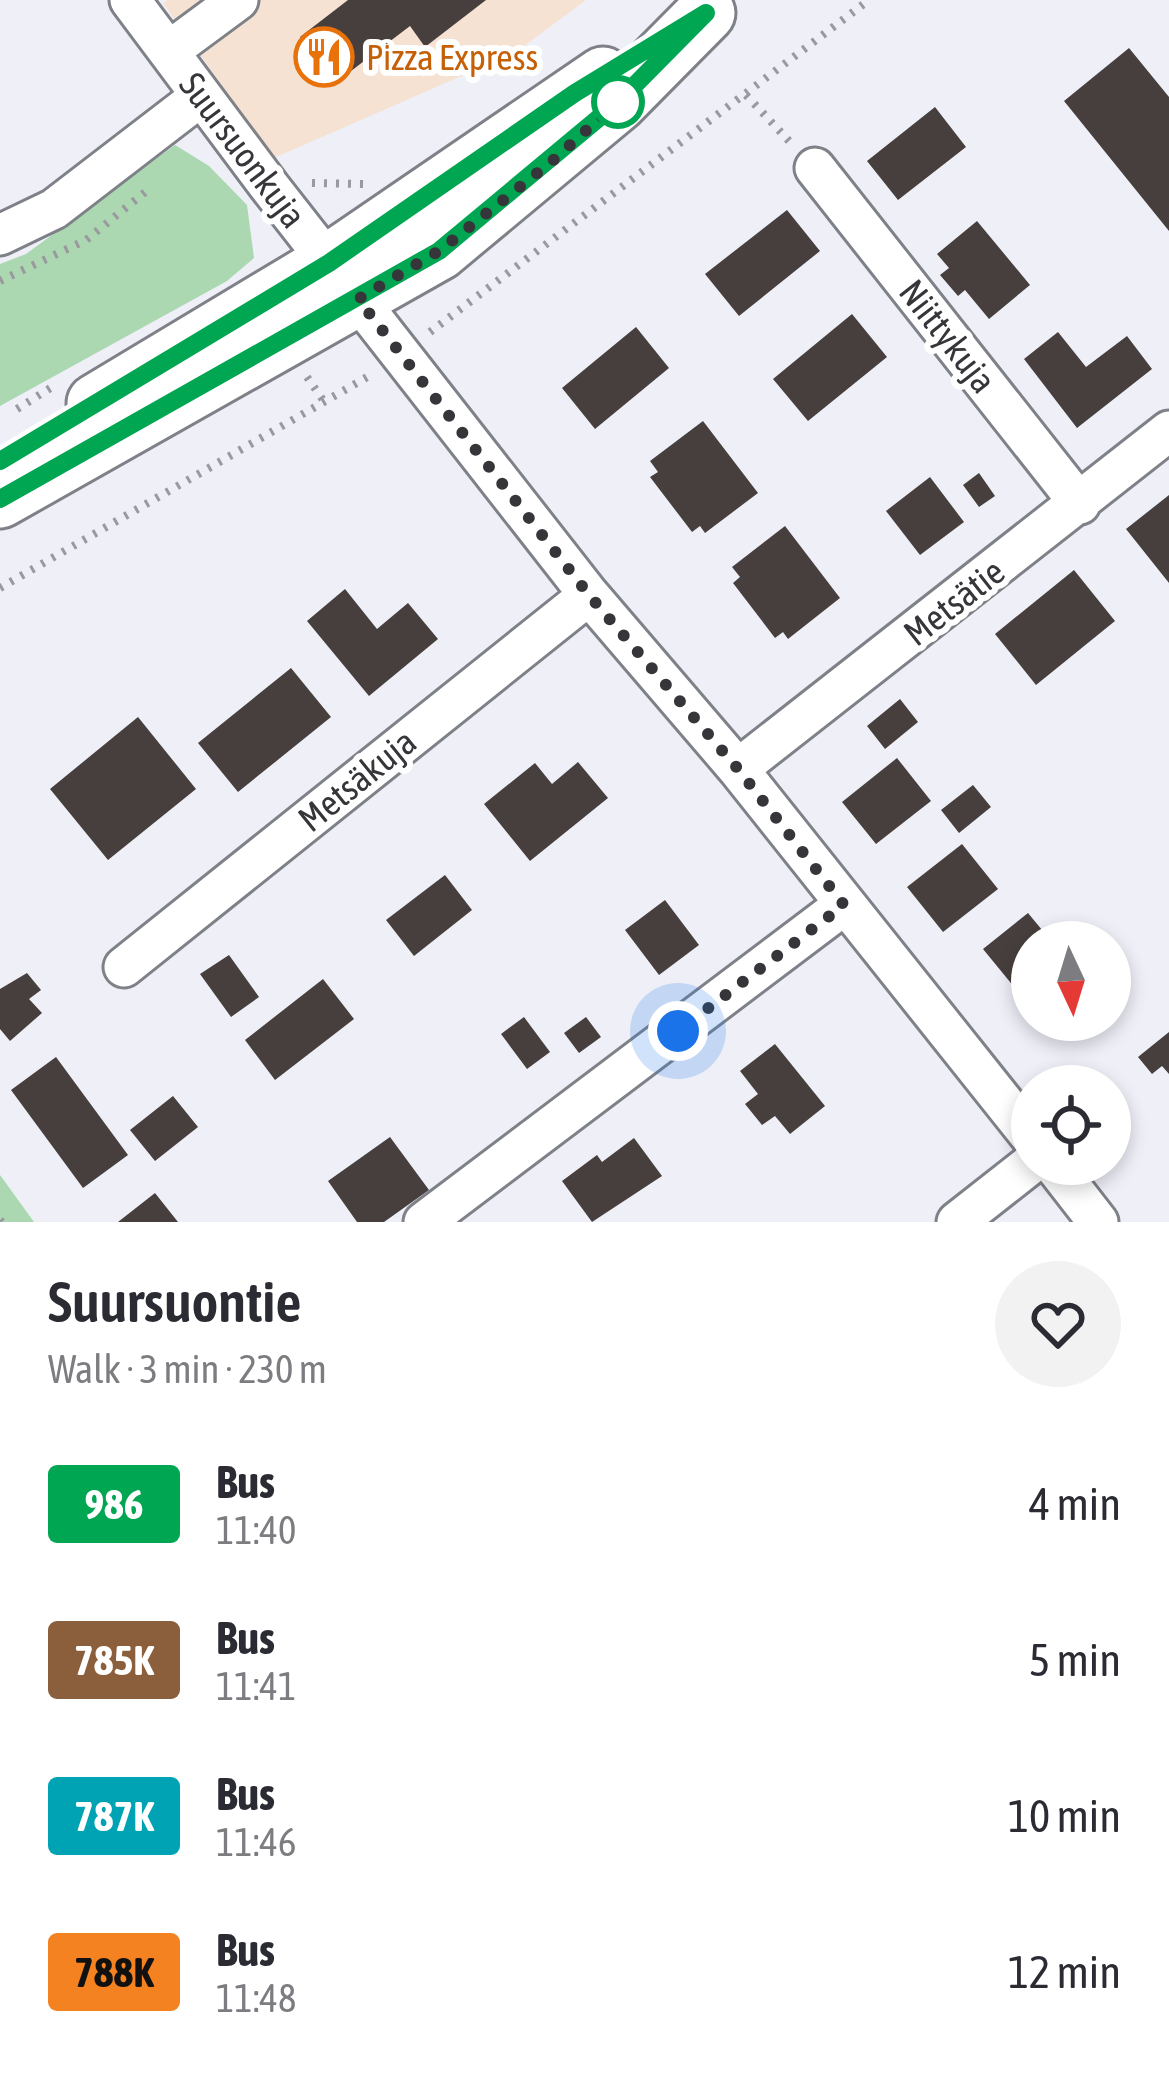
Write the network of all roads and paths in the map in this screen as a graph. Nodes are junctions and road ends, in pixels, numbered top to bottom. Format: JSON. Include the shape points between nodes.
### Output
{"nodes":[{"id":1,"x":130,"y":0,"type":"edge"},
{"id":2,"x":238,"y":0,"type":"edge"},
{"id":3,"x":869,"y":0,"type":"edge"},
{"id":4,"x":714,"y":6,"type":"edge"},
{"id":5,"x":169,"y":51,"type":"junction"},
{"id":6,"x":746,"y":95,"type":"junction"},
{"id":7,"x":201,"y":96,"type":"junction"},
{"id":8,"x":815,"y":168,"type":"joint"},
{"id":9,"x":0,"y":235,"type":"edge"},
{"id":10,"x":343,"y":281,"type":"junction"},
{"id":11,"x":426,"y":336,"type":"dead end"},
{"id":12,"x":373,"y":374,"type":"dead end"},
{"id":13,"x":1169,"y":431,"type":"edge"},
{"id":14,"x":0,"y":460,"type":"edge"},
{"id":15,"x":0,"y":499,"type":"edge"},
{"id":16,"x":1080,"y":504,"type":"junction"},
{"id":17,"x":0,"y":588,"type":"edge"},
{"id":18,"x":589,"y":595,"type":"junction"},
{"id":19,"x":738,"y":769,"type":"junction"},
{"id":20,"x":844,"y":905,"type":"junction"},
{"id":21,"x":124,"y":967,"type":"dead end"},
{"id":22,"x":1011,"y":1112,"type":"edge"},
{"id":23,"x":1011,"y":1179,"type":"edge"},
{"id":24,"x":1069,"y":1185,"type":"edge"},
{"id":25,"x":424,"y":1222,"type":"edge"},
{"id":26,"x":956,"y":1222,"type":"edge"},
{"id":27,"x":1098,"y":1222,"type":"edge"}],
"edges":[{"from":1,"to":5,"type":"street","name":"Suursuonkuja"},
{"from":2,"to":5,"type":"street"},
{"from":3,"to":6,"type":"path"},
{"from":4,"to":10,"type":"street","via":[[575,93]]},
{"from":5,"to":7,"type":"street","name":"Suursuonkuja"},
{"from":6,"to":8,"type":"path"},
{"from":6,"to":11,"type":"path"},
{"from":7,"to":9,"type":"street","via":[[54,209]]},
{"from":7,"to":10,"type":"street","name":"Suursuonkuja"},
{"from":8,"to":16,"type":"street","name":"Niittykuja"},
{"from":10,"to":14,"type":"street"},
{"from":10,"to":15,"type":"street"},
{"from":10,"to":18,"type":"street","name":"Suursuonkuja"},
{"from":12,"to":17,"type":"path"},
{"from":13,"to":16,"type":"street","name":"Metsätie"},
{"from":16,"to":19,"type":"street","name":"Metsätie"},
{"from":18,"to":19,"type":"street","name":"Suursuonkuja"},
{"from":18,"to":21,"type":"street","name":"Metsäkuja"},
{"from":19,"to":20,"type":"street","name":"Suursuonkuja"},
{"from":20,"to":22,"type":"street","name":"Suursuonkuja"},
{"from":20,"to":25,"type":"street"},
{"from":23,"to":26,"type":"street"},
{"from":24,"to":27,"type":"street"}]}
